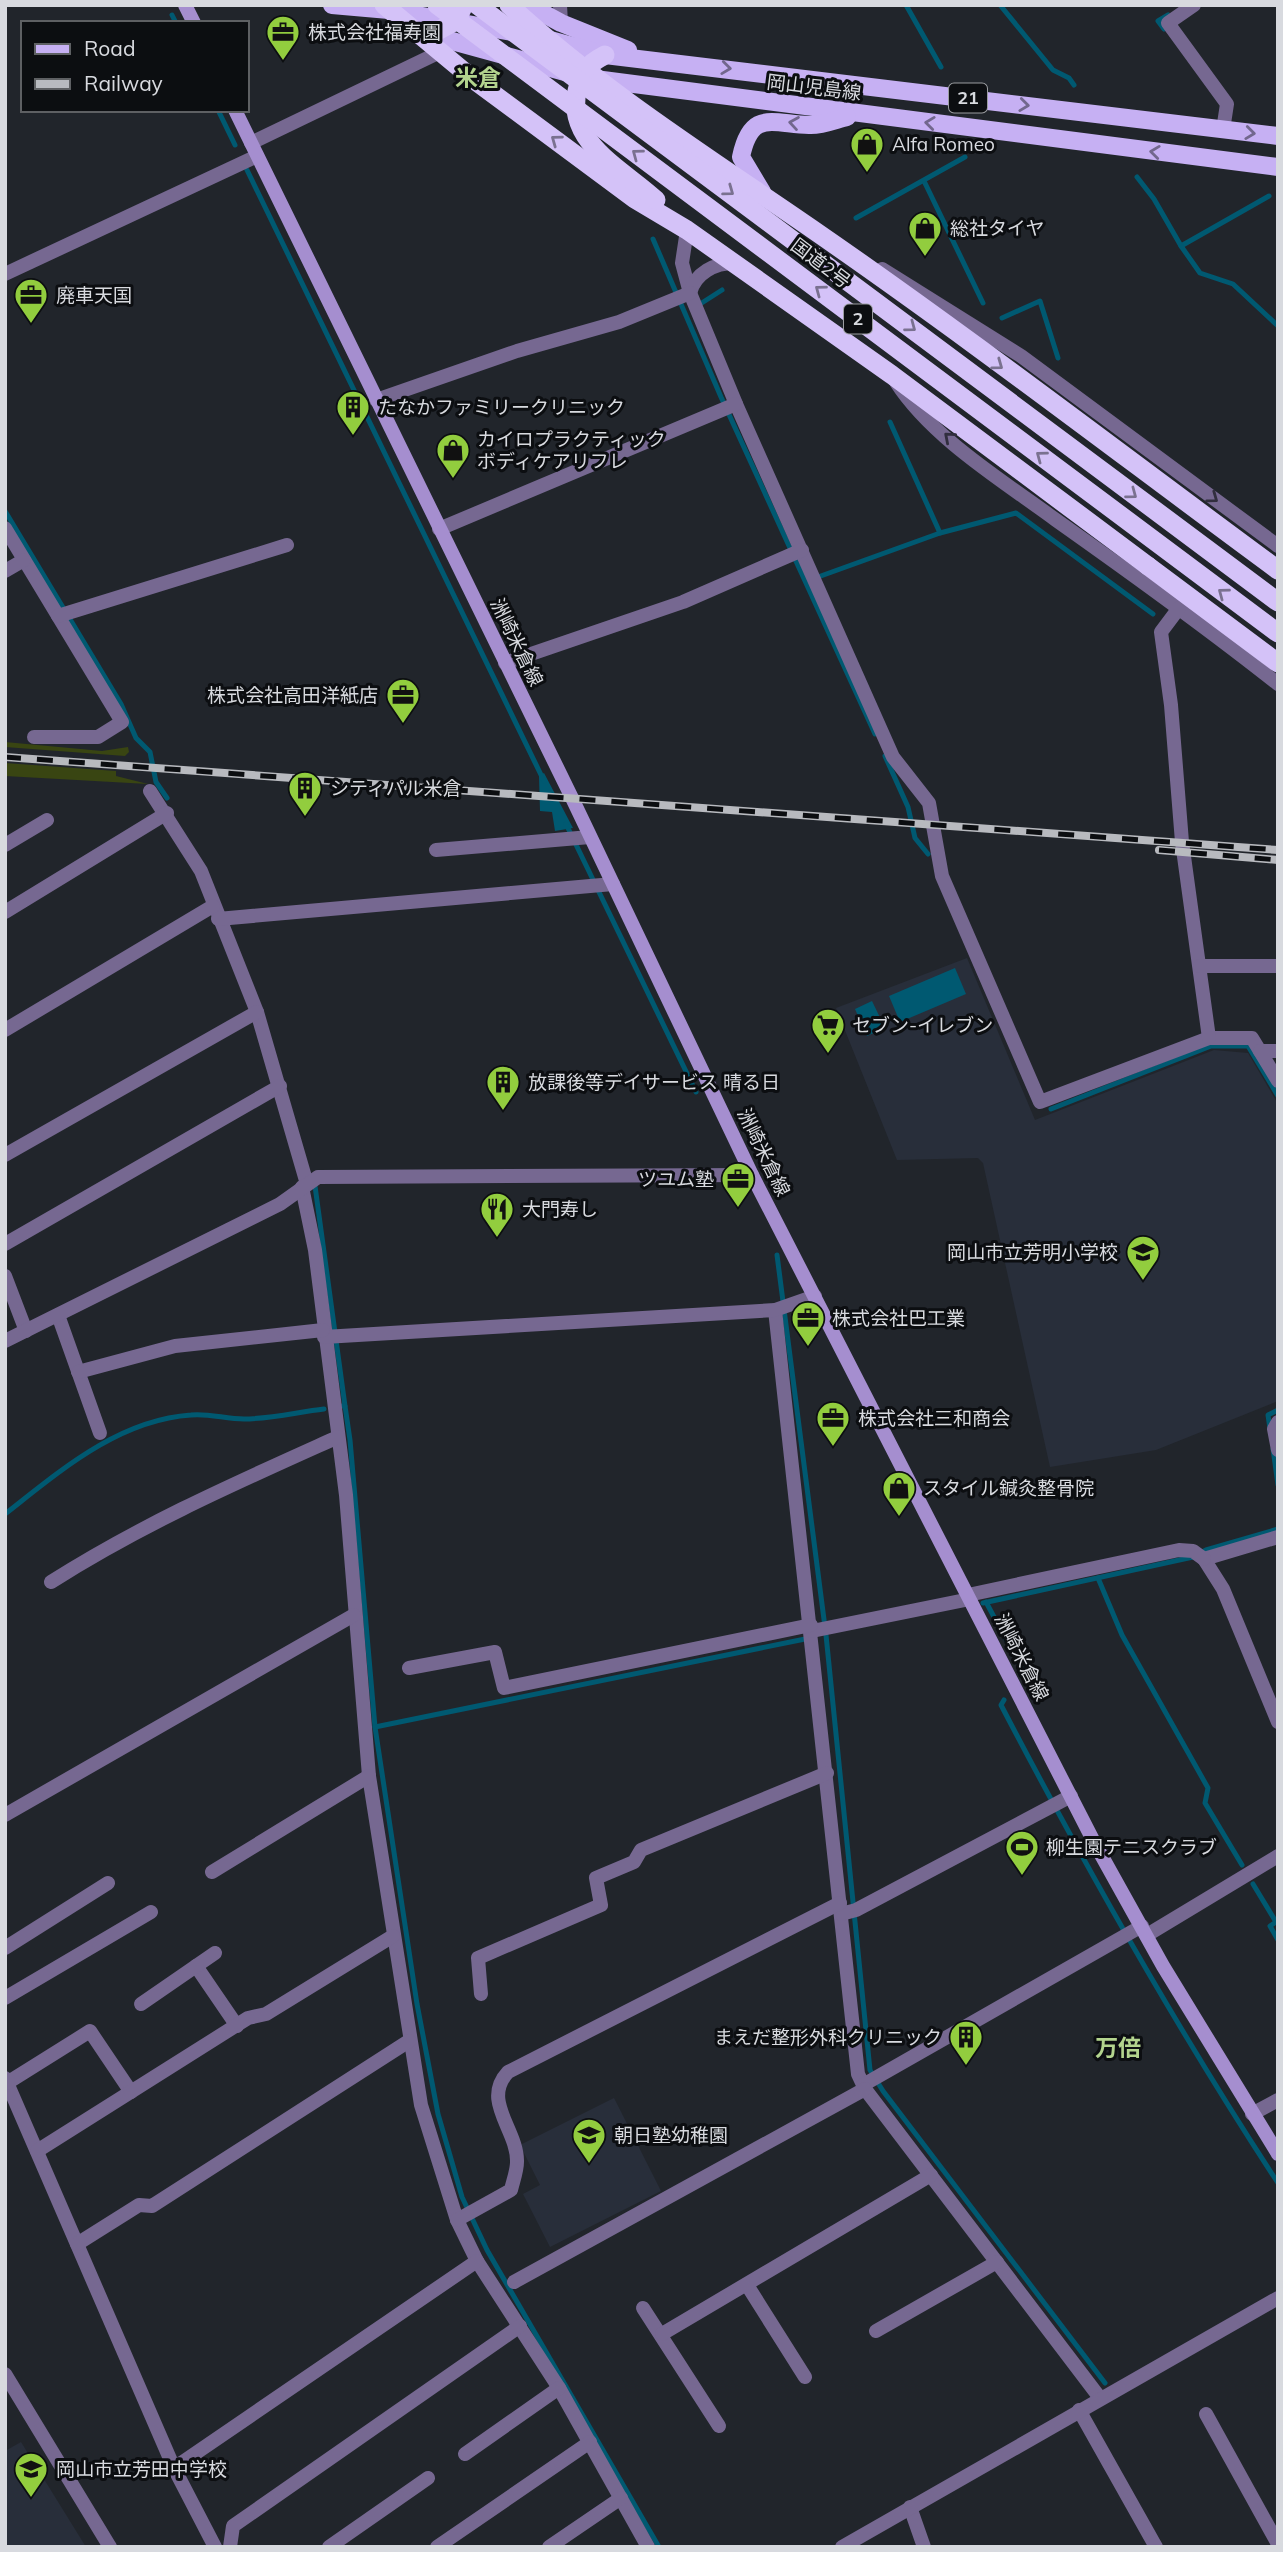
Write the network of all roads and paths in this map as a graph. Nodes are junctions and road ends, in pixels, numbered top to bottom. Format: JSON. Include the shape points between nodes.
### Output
{"nodes":[{"id":1,"x":185,"y":5,"type":"edge"},
{"id":2,"x":332,"y":5,"type":"edge"},
{"id":3,"x":437,"y":5,"type":"edge"},
{"id":4,"x":477,"y":5,"type":"edge"},
{"id":5,"x":509,"y":5,"type":"edge"},
{"id":6,"x":528,"y":5,"type":"edge"},
{"id":7,"x":1194,"y":5,"type":"edge"},
{"id":8,"x":354,"y":7,"type":"junction"},
{"id":9,"x":387,"y":8,"type":"edge"},
{"id":10,"x":460,"y":13,"type":"edge"},
{"id":11,"x":561,"y":14,"type":"edge"},
{"id":12,"x":193,"y":21,"type":"edge"},
{"id":13,"x":422,"y":33,"type":"junction"},
{"id":14,"x":547,"y":40,"type":"junction"},
{"id":15,"x":440,"y":52,"type":"junction"},
{"id":16,"x":605,"y":55,"type":"junction"},
{"id":17,"x":658,"y":60,"type":"junction"},
{"id":18,"x":582,"y":72,"type":"junction"},
{"id":19,"x":601,"y":80,"type":"junction"},
{"id":20,"x":236,"y":112,"type":"edge"},
{"id":21,"x":861,"y":114,"type":"junction"},
{"id":22,"x":1223,"y":130,"type":"junction"},
{"id":23,"x":1278,"y":136,"type":"edge"},
{"id":24,"x":254,"y":150,"type":"junction"},
{"id":25,"x":1278,"y":167,"type":"edge"},
{"id":26,"x":770,"y":202,"type":"junction"},
{"id":27,"x":811,"y":228,"type":"junction"},
{"id":28,"x":687,"y":229,"type":"junction"},
{"id":29,"x":734,"y":263,"type":"junction"},
{"id":30,"x":5,"y":274,"type":"edge"},
{"id":31,"x":688,"y":300,"type":"junction"},
{"id":32,"x":892,"y":375,"type":"junction"},
{"id":33,"x":376,"y":400,"type":"junction"},
{"id":34,"x":729,"y":407,"type":"junction"},
{"id":35,"x":5,"y":528,"type":"edge"},
{"id":36,"x":439,"y":529,"type":"junction"},
{"id":37,"x":287,"y":545,"type":"dead end"},
{"id":38,"x":1278,"y":546,"type":"edge"},
{"id":39,"x":796,"y":553,"type":"junction"},
{"id":40,"x":24,"y":560,"type":"junction"},
{"id":41,"x":1278,"y":570,"type":"edge"},
{"id":42,"x":5,"y":571,"type":"edge"},
{"id":43,"x":1278,"y":602,"type":"edge"},
{"id":44,"x":1179,"y":608,"type":"junction"},
{"id":45,"x":63,"y":615,"type":"junction"},
{"id":46,"x":1278,"y":619,"type":"edge"},
{"id":47,"x":1278,"y":634,"type":"edge"},
{"id":48,"x":1247,"y":660,"type":"junction"},
{"id":49,"x":505,"y":663,"type":"junction"},
{"id":50,"x":1278,"y":663,"type":"edge"},
{"id":51,"x":1278,"y":684,"type":"edge"},
{"id":52,"x":34,"y":737,"type":"dead end"},
{"id":53,"x":150,"y":791,"type":"dead end"},
{"id":54,"x":167,"y":813,"type":"junction"},
{"id":55,"x":47,"y":820,"type":"dead end"},
{"id":56,"x":580,"y":838,"type":"junction"},
{"id":57,"x":5,"y":845,"type":"edge"},
{"id":58,"x":436,"y":850,"type":"dead end"},
{"id":59,"x":602,"y":885,"type":"junction"},
{"id":60,"x":5,"y":912,"type":"edge"},
{"id":61,"x":216,"y":913,"type":"junction"},
{"id":62,"x":1200,"y":966,"type":"junction"},
{"id":63,"x":1278,"y":967,"type":"edge"},
{"id":64,"x":257,"y":1012,"type":"junction"},
{"id":65,"x":5,"y":1030,"type":"edge"},
{"id":66,"x":1209,"y":1038,"type":"junction"},
{"id":67,"x":1259,"y":1051,"type":"junction"},
{"id":68,"x":1278,"y":1051,"type":"edge"},
{"id":69,"x":1278,"y":1081,"type":"edge"},
{"id":70,"x":280,"y":1086,"type":"junction"},
{"id":71,"x":5,"y":1155,"type":"edge"},
{"id":72,"x":752,"y":1175,"type":"junction"},
{"id":73,"x":304,"y":1185,"type":"junction"},
{"id":74,"x":5,"y":1244,"type":"edge"},
{"id":75,"x":5,"y":1276,"type":"edge"},
{"id":76,"x":815,"y":1296,"type":"junction"},
{"id":77,"x":781,"y":1308,"type":"junction"},
{"id":78,"x":58,"y":1315,"type":"junction"},
{"id":79,"x":26,"y":1331,"type":"junction"},
{"id":80,"x":329,"y":1335,"type":"junction"},
{"id":81,"x":5,"y":1341,"type":"edge"},
{"id":82,"x":78,"y":1372,"type":"junction"},
{"id":83,"x":1278,"y":1422,"type":"edge"},
{"id":84,"x":100,"y":1433,"type":"dead end"},
{"id":85,"x":338,"y":1437,"type":"junction"},
{"id":86,"x":1278,"y":1450,"type":"edge"},
{"id":87,"x":1278,"y":1537,"type":"edge"},
{"id":88,"x":1200,"y":1556,"type":"junction"},
{"id":89,"x":51,"y":1582,"type":"dead end"},
{"id":90,"x":969,"y":1597,"type":"junction"},
{"id":91,"x":354,"y":1615,"type":"junction"},
{"id":92,"x":816,"y":1631,"type":"junction"},
{"id":93,"x":409,"y":1668,"type":"dead end"},
{"id":94,"x":1278,"y":1722,"type":"edge"},
{"id":95,"x":827,"y":1773,"type":"junction"},
{"id":96,"x":369,"y":1776,"type":"junction"},
{"id":97,"x":1060,"y":1802,"type":"junction"},
{"id":98,"x":5,"y":1815,"type":"edge"},
{"id":99,"x":1278,"y":1856,"type":"edge"},
{"id":100,"x":212,"y":1872,"type":"dead end"},
{"id":101,"x":108,"y":1883,"type":"dead end"},
{"id":102,"x":846,"y":1910,"type":"junction"},
{"id":103,"x":151,"y":1912,"type":"dead end"},
{"id":104,"x":1137,"y":1932,"type":"junction"},
{"id":105,"x":393,"y":1936,"type":"junction"},
{"id":106,"x":5,"y":1948,"type":"edge"},
{"id":107,"x":215,"y":1953,"type":"dead end"},
{"id":108,"x":196,"y":1966,"type":"junction"},
{"id":109,"x":481,"y":1994,"type":"dead end"},
{"id":110,"x":5,"y":1998,"type":"edge"},
{"id":111,"x":141,"y":2004,"type":"dead end"},
{"id":112,"x":237,"y":2026,"type":"junction"},
{"id":113,"x":409,"y":2041,"type":"junction"},
{"id":114,"x":6,"y":2080,"type":"edge"},
{"id":115,"x":870,"y":2083,"type":"junction"},
{"id":116,"x":131,"y":2092,"type":"junction"},
{"id":117,"x":1278,"y":2100,"type":"edge"},
{"id":118,"x":1252,"y":2114,"type":"junction"},
{"id":119,"x":37,"y":2151,"type":"junction"},
{"id":120,"x":1278,"y":2154,"type":"edge"},
{"id":121,"x":931,"y":2175,"type":"junction"},
{"id":122,"x":465,"y":2216,"type":"junction"},
{"id":123,"x":77,"y":2244,"type":"junction"},
{"id":124,"x":477,"y":2261,"type":"junction"},
{"id":125,"x":998,"y":2262,"type":"junction"},
{"id":126,"x":514,"y":2282,"type":"dead end"},
{"id":127,"x":747,"y":2285,"type":"junction"},
{"id":128,"x":1278,"y":2298,"type":"edge"},
{"id":129,"x":643,"y":2308,"type":"dead end"},
{"id":130,"x":520,"y":2326,"type":"junction"},
{"id":131,"x":876,"y":2331,"type":"dead end"},
{"id":132,"x":662,"y":2333,"type":"junction"},
{"id":133,"x":5,"y":2374,"type":"edge"},
{"id":134,"x":805,"y":2377,"type":"dead end"},
{"id":135,"x":559,"y":2388,"type":"junction"},
{"id":136,"x":9,"y":2390,"type":"edge"},
{"id":137,"x":1100,"y":2398,"type":"junction"},
{"id":138,"x":1079,"y":2410,"type":"junction"},
{"id":139,"x":1206,"y":2414,"type":"dead end"},
{"id":140,"x":719,"y":2426,"type":"dead end"},
{"id":141,"x":590,"y":2442,"type":"junction"},
{"id":142,"x":465,"y":2454,"type":"dead end"},
{"id":143,"x":174,"y":2468,"type":"junction"},
{"id":144,"x":428,"y":2478,"type":"dead end"},
{"id":145,"x":621,"y":2498,"type":"junction"},
{"id":146,"x":910,"y":2507,"type":"junction"},
{"id":147,"x":1278,"y":2544,"type":"edge"},
{"id":148,"x":110,"y":2547,"type":"edge"},
{"id":149,"x":215,"y":2547,"type":"edge"},
{"id":150,"x":230,"y":2547,"type":"edge"},
{"id":151,"x":329,"y":2547,"type":"edge"},
{"id":152,"x":437,"y":2547,"type":"edge"},
{"id":153,"x":549,"y":2547,"type":"edge"},
{"id":154,"x":648,"y":2547,"type":"edge"},
{"id":155,"x":842,"y":2547,"type":"edge"},
{"id":156,"x":924,"y":2547,"type":"edge"},
{"id":157,"x":1156,"y":2547,"type":"edge"}],
"edges":[{"from":1,"to":12,"type":"main road"},
{"from":2,"to":8,"type":"main road","name":"岡山児島線","number":"21"},
{"from":47,"to":3,"type":"highway","name":"国道2号","number":"2","one_way":true,"bridge":true},
{"from":4,"to":43,"type":"highway","name":"国道2号","number":"2","one_way":true,"bridge":true},
{"from":5,"to":14,"type":"highway"},
{"from":6,"to":11,"type":"main road"},
{"from":7,"to":22,"type":"street","via":[[1168,23],[1227,104]]},
{"from":8,"to":9,"type":"main road","name":"岡山児島線","number":"21"},
{"from":8,"to":13,"type":"main road","name":"岡山児島線","number":"21"},
{"from":9,"to":10,"type":"main road","name":"岡山児島線","number":"21"},
{"from":9,"to":13,"type":"highway"},
{"from":10,"to":13,"type":"highway"},
{"from":10,"to":14,"type":"main road","name":"岡山児島線","number":"21"},
{"from":11,"to":17,"type":"main road"},
{"from":13,"to":15,"type":"highway"},
{"from":13,"to":18,"type":"main road","name":"岡山児島線","number":"21"},
{"from":14,"to":16,"type":"main road","name":"岡山児島線","number":"21"},
{"from":14,"to":18,"type":"highway"},
{"from":15,"to":24,"type":"street"},
{"from":28,"to":15,"type":"highway","one_way":true,"via":[[635,199]]},
{"from":16,"to":17,"type":"main road","name":"岡山児島線","number":"21"},
{"from":16,"to":18,"type":"highway"},
{"from":17,"to":22,"type":"main road","name":"岡山児島線","number":"21","one_way":true},
{"from":18,"to":19,"type":"highway"},
{"from":18,"to":28,"type":"highway","via":[[575,100],[582,133]]},
{"from":19,"to":21,"type":"main road","name":"岡山児島線","number":"21"},
{"from":19,"to":26,"type":"highway"},
{"from":20,"to":24,"type":"main road","name":"洲崎米倉線"},
{"from":25,"to":21,"type":"main road","name":"岡山児島線","number":"21","one_way":true},
{"from":21,"to":26,"type":"main road","one_way":true,"via":[[811,126],[764,121],[752,128],[744,139],[741,157]]},
{"from":22,"to":23,"type":"main road","name":"岡山児島線","number":"21","one_way":true},
{"from":24,"to":30,"type":"street"},
{"from":24,"to":33,"type":"main road","name":"洲崎米倉線"},
{"from":26,"to":27,"type":"highway"},
{"from":27,"to":38,"type":"street","one_way":true,"via":[[923,292],[1021,356]]},
{"from":27,"to":41,"type":"highway","one_way":true},
{"from":28,"to":29,"type":"highway"},
{"from":28,"to":31,"type":"street","via":[[682,263]]},
{"from":29,"to":31,"type":"street","via":[[712,267],[693,283]]},
{"from":29,"to":32,"type":"highway"},
{"from":31,"to":33,"type":"street","via":[[517,351]]},
{"from":31,"to":34,"type":"street"},
{"from":44,"to":32,"type":"street","one_way":true,"via":[[979,464],[909,402]]},
{"from":32,"to":50,"type":"highway","bridge":true},
{"from":33,"to":36,"type":"main road","name":"洲崎米倉線"},
{"from":34,"to":36,"type":"street"},
{"from":34,"to":39,"type":"street"},
{"from":35,"to":40,"type":"street"},
{"from":36,"to":49,"type":"main road","name":"洲崎米倉線"},
{"from":37,"to":45,"type":"street"},
{"from":39,"to":49,"type":"street","via":[[683,602]]},
{"from":39,"to":66,"type":"street","via":[[893,757],[929,803],[942,876],[1040,1102]]},
{"from":40,"to":42,"type":"street"},
{"from":40,"to":45,"type":"street"},
{"from":44,"to":48,"type":"street"},
{"from":44,"to":62,"type":"street","via":[[1161,632]]},
{"from":45,"to":52,"type":"street","via":[[122,722],[98,737]]},
{"from":46,"to":48,"type":"street"},
{"from":48,"to":51,"type":"street"},
{"from":49,"to":56,"type":"main road","name":"洲崎米倉線"},
{"from":53,"to":54,"type":"street"},
{"from":54,"to":60,"type":"street"},
{"from":54,"to":61,"type":"street","via":[[201,870]]},
{"from":55,"to":57,"type":"street"},
{"from":56,"to":58,"type":"street"},
{"from":56,"to":59,"type":"main road","name":"洲崎米倉線"},
{"from":59,"to":61,"type":"street"},
{"from":59,"to":72,"type":"main road","name":"洲崎米倉線"},
{"from":61,"to":64,"type":"street"},
{"from":61,"to":65,"type":"street"},
{"from":62,"to":63,"type":"street"},
{"from":62,"to":66,"type":"street"},
{"from":64,"to":70,"type":"street"},
{"from":64,"to":71,"type":"street"},
{"from":66,"to":67,"type":"street","via":[[1251,1038]]},
{"from":67,"to":68,"type":"street"},
{"from":67,"to":69,"type":"street"},
{"from":70,"to":73,"type":"street"},
{"from":70,"to":74,"type":"street"},
{"from":72,"to":73,"type":"street","via":[[318,1177]]},
{"from":72,"to":76,"type":"main road","name":"洲崎米倉線"},
{"from":73,"to":78,"type":"street","via":[[280,1204]]},
{"from":73,"to":80,"type":"street"},
{"from":75,"to":79,"type":"street"},
{"from":76,"to":77,"type":"street"},
{"from":76,"to":90,"type":"main road","name":"洲崎米倉線"},
{"from":77,"to":80,"type":"street"},
{"from":77,"to":92,"type":"street"},
{"from":78,"to":79,"type":"street"},
{"from":78,"to":82,"type":"street"},
{"from":79,"to":81,"type":"street"},
{"from":80,"to":82,"type":"street","via":[[175,1346]]},
{"from":80,"to":85,"type":"street"},
{"from":82,"to":84,"type":"street"},
{"from":83,"to":86,"type":"street","via":[[1274,1429]]},
{"from":85,"to":89,"type":"street","via":[[167,1514]]},
{"from":85,"to":91,"type":"street"},
{"from":87,"to":88,"type":"street"},
{"from":88,"to":90,"type":"street","via":[[1180,1549]]},
{"from":88,"to":94,"type":"street","via":[[1223,1589]]},
{"from":90,"to":92,"type":"street"},
{"from":90,"to":97,"type":"main road","name":"洲崎米倉線"},
{"from":91,"to":96,"type":"street"},
{"from":91,"to":98,"type":"street"},
{"from":92,"to":93,"type":"street","via":[[504,1688],[495,1652]]},
{"from":92,"to":95,"type":"street"},
{"from":95,"to":102,"type":"street"},
{"from":95,"to":109,"type":"street","via":[[641,1850],[634,1861],[596,1878],[601,1905],[478,1958]]},
{"from":96,"to":100,"type":"street"},
{"from":96,"to":105,"type":"street"},
{"from":97,"to":102,"type":"street"},
{"from":97,"to":104,"type":"main road","name":"洲崎米倉線"},
{"from":99,"to":104,"type":"street"},
{"from":101,"to":106,"type":"street"},
{"from":102,"to":115,"type":"street","via":[[858,2074]]},
{"from":102,"to":122,"type":"street","via":[[508,2072],[499,2082],[497,2101],[517,2160],[511,2190]]},
{"from":103,"to":110,"type":"street"},
{"from":104,"to":115,"type":"street"},
{"from":104,"to":118,"type":"main road","name":"洲崎米倉線"},
{"from":105,"to":112,"type":"street","via":[[266,2014]]},
{"from":105,"to":113,"type":"street"},
{"from":107,"to":108,"type":"street"},
{"from":108,"to":111,"type":"street"},
{"from":108,"to":112,"type":"street"},
{"from":112,"to":116,"type":"street"},
{"from":113,"to":122,"type":"street","via":[[421,2105]]},
{"from":113,"to":123,"type":"street","via":[[152,2206],[139,2205]]},
{"from":114,"to":116,"type":"street","via":[[90,2031]]},
{"from":114,"to":119,"type":"street"},
{"from":115,"to":121,"type":"street"},
{"from":115,"to":126,"type":"street"},
{"from":116,"to":119,"type":"street"},
{"from":117,"to":118,"type":"street"},
{"from":118,"to":120,"type":"main road","name":"洲崎米倉線"},
{"from":119,"to":123,"type":"street"},
{"from":121,"to":125,"type":"street"},
{"from":121,"to":127,"type":"street"},
{"from":122,"to":124,"type":"street"},
{"from":123,"to":143,"type":"street"},
{"from":124,"to":130,"type":"street"},
{"from":124,"to":143,"type":"street"},
{"from":125,"to":131,"type":"street"},
{"from":125,"to":137,"type":"street"},
{"from":127,"to":132,"type":"street"},
{"from":127,"to":134,"type":"street"},
{"from":128,"to":137,"type":"street"},
{"from":129,"to":132,"type":"street"},
{"from":130,"to":135,"type":"street"},
{"from":130,"to":150,"type":"street","via":[[233,2526]]},
{"from":132,"to":140,"type":"street"},
{"from":133,"to":136,"type":"street"},
{"from":135,"to":141,"type":"street"},
{"from":135,"to":142,"type":"street"},
{"from":136,"to":148,"type":"street"},
{"from":137,"to":138,"type":"street"},
{"from":138,"to":146,"type":"street"},
{"from":138,"to":157,"type":"street"},
{"from":139,"to":147,"type":"street"},
{"from":141,"to":145,"type":"street"},
{"from":141,"to":152,"type":"street"},
{"from":143,"to":149,"type":"street"},
{"from":144,"to":151,"type":"street"},
{"from":145,"to":153,"type":"street"},
{"from":145,"to":154,"type":"street"},
{"from":146,"to":155,"type":"street"},
{"from":146,"to":156,"type":"street"}]}
